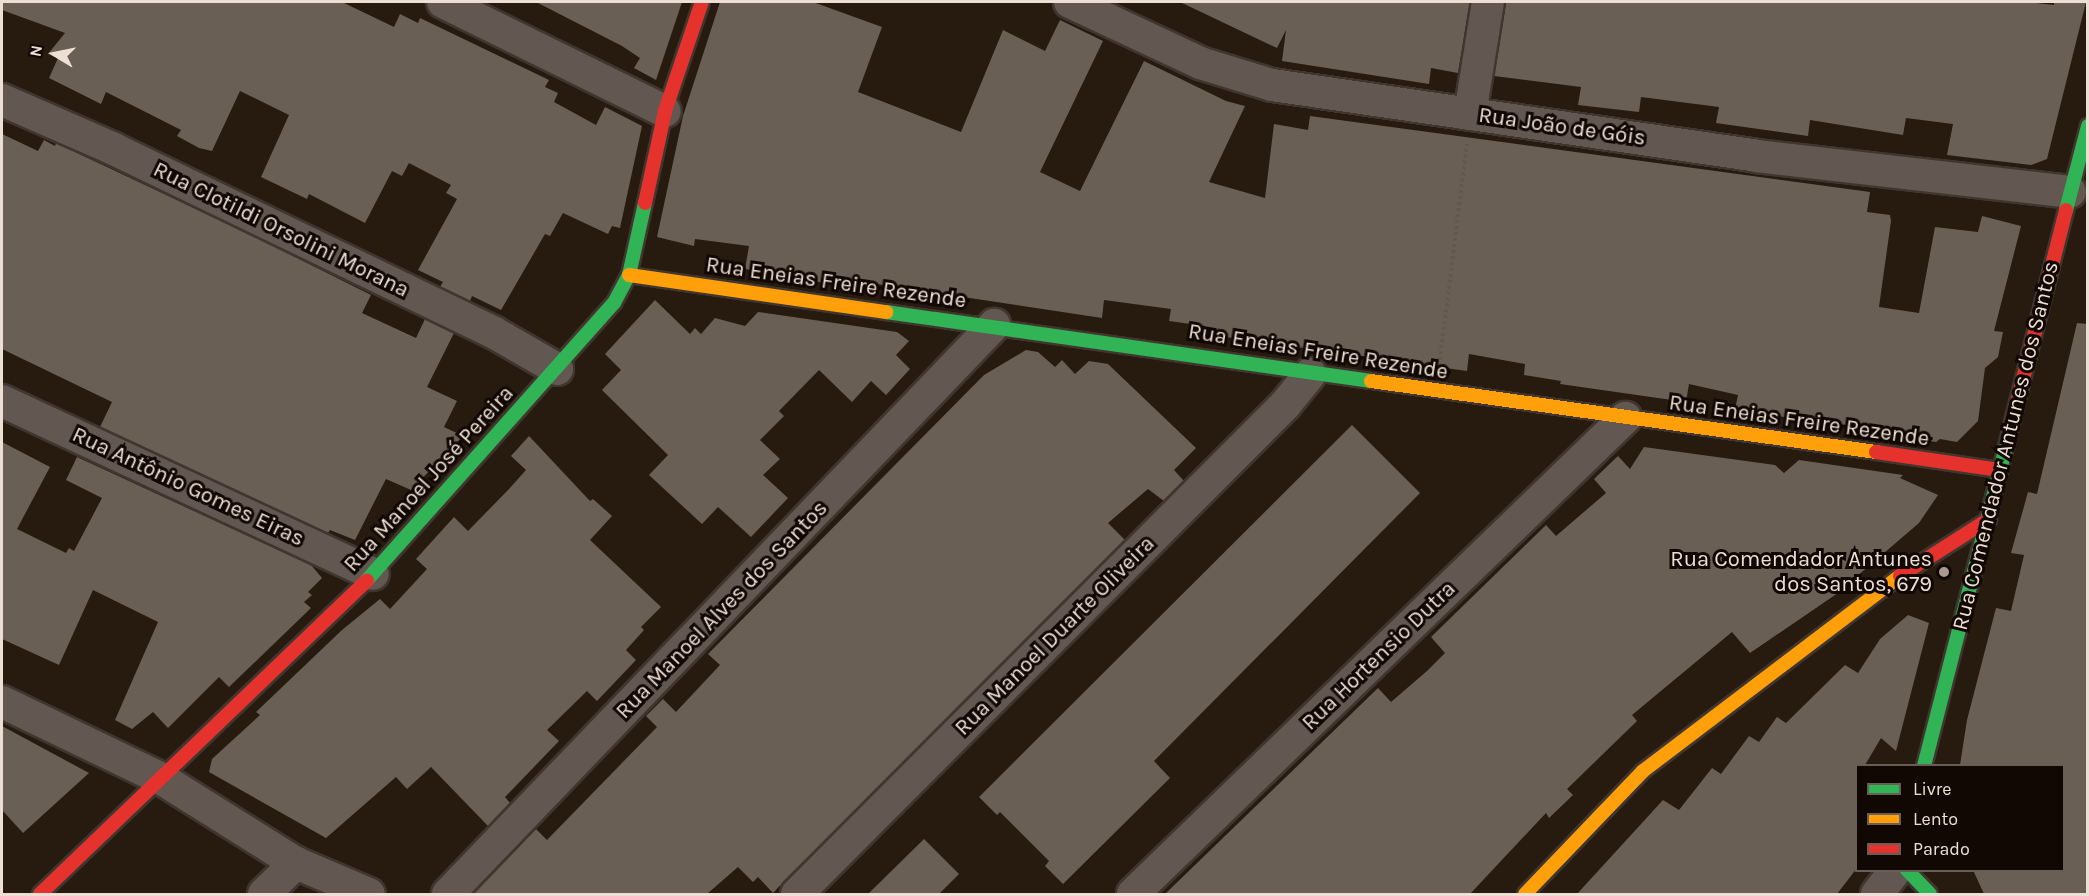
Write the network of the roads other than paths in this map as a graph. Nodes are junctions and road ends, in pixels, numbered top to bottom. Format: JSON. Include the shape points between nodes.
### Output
{"nodes":[{"id":1,"x":443,"y":2,"type":"edge"},
{"id":2,"x":702,"y":2,"type":"edge"},
{"id":3,"x":1070,"y":2,"type":"edge"},
{"id":4,"x":1488,"y":2,"type":"edge"},
{"id":5,"x":2,"y":100,"type":"edge"},
{"id":6,"x":665,"y":111,"type":"junction"},
{"id":7,"x":1470,"y":114,"type":"junction"},
{"id":8,"x":2088,"y":126,"type":"edge"},
{"id":9,"x":2079,"y":193,"type":"edge"},
{"id":10,"x":629,"y":275,"type":"junction"},
{"id":11,"x":994,"y":325,"type":"junction"},
{"id":12,"x":557,"y":369,"type":"junction"},
{"id":13,"x":1310,"y":374,"type":"junction"},
{"id":14,"x":2,"y":401,"type":"edge"},
{"id":15,"x":1625,"y":418,"type":"junction"},
{"id":16,"x":2000,"y":470,"type":"junction"},
{"id":17,"x":1989,"y":519,"type":"junction"},
{"id":18,"x":374,"y":574,"type":"junction"},
{"id":19,"x":2,"y":702,"type":"edge"},
{"id":20,"x":1924,"y":764,"type":"edge"},
{"id":21,"x":162,"y":779,"type":"junction"},
{"id":22,"x":296,"y":863,"type":"junction"},
{"id":23,"x":1894,"y":872,"type":"edge"},
{"id":24,"x":1909,"y":872,"type":"edge"},
{"id":25,"x":40,"y":894,"type":"edge"},
{"id":26,"x":264,"y":894,"type":"edge"},
{"id":27,"x":369,"y":894,"type":"edge"},
{"id":28,"x":448,"y":894,"type":"edge"},
{"id":29,"x":797,"y":894,"type":"edge"},
{"id":30,"x":1133,"y":894,"type":"edge"},
{"id":31,"x":1525,"y":894,"type":"edge"},
{"id":32,"x":1877,"y":894,"type":"edge"},
{"id":33,"x":1930,"y":894,"type":"edge"}],
"edges":[{"from":1,"to":6,"type":"street"},
{"from":2,"to":6,"type":"street","name":"Rua Manoel José Pereira"},
{"from":3,"to":7,"type":"street","name":"Rua João de Góis","via":[[1228,73],[1272,85]]},
{"from":4,"to":7,"type":"street"},
{"from":5,"to":12,"type":"street","name":"Rua Clotildi Orsolini Morana","via":[[114,149],[493,332]]},
{"from":6,"to":10,"type":"street","name":"Rua Manoel José Pereira"},
{"from":7,"to":9,"type":"street","name":"Rua João de Góis","via":[[1756,156]]},
{"from":8,"to":9,"type":"street","name":"Rua Comendador Antunes dos Santos"},
{"from":9,"to":16,"type":"street","name":"Rua Comendador Antunes dos Santos"},
{"from":10,"to":11,"type":"street","name":"Rua Eneias Freire Rezende"},
{"from":10,"to":12,"type":"street","name":"Rua Manoel José Pereira","via":[[609,310]]},
{"from":11,"to":13,"type":"street","name":"Rua Eneias Freire Rezende"},
{"from":11,"to":28,"type":"street","name":"Rua Manoel Alves dos Santos"},
{"from":12,"to":18,"type":"street","name":"Rua Manoel José Pereira"},
{"from":13,"to":15,"type":"street","name":"Rua Eneias Freire Rezende"},
{"from":13,"to":29,"type":"street","name":"Rua Manoel Duarte Oliveira","via":[[1285,405]]},
{"from":14,"to":18,"type":"street","name":"Rua Antônio Gomes Eiras"},
{"from":15,"to":16,"type":"street","name":"Rua Eneias Freire Rezende"},
{"from":15,"to":30,"type":"street","name":"Rua Hortensio Dutra"},
{"from":16,"to":17,"type":"street","name":"Rua Comendador Antunes dos Santos"},
{"from":17,"to":20,"type":"street","name":"Rua Comendador Antunes dos Santos"},
{"from":17,"to":31,"type":"street","via":[[1885,586],[1674,745],[1643,771]]},
{"from":18,"to":21,"type":"street","name":"Rua Manoel José Pereira"},
{"from":19,"to":21,"type":"street"},
{"from":21,"to":22,"type":"street"},
{"from":21,"to":25,"type":"street","name":"Rua Manoel José Pereira"},
{"from":22,"to":26,"type":"street"},
{"from":22,"to":27,"type":"street"},
{"from":23,"to":32,"type":"street"},
{"from":24,"to":33,"type":"street"}]}
